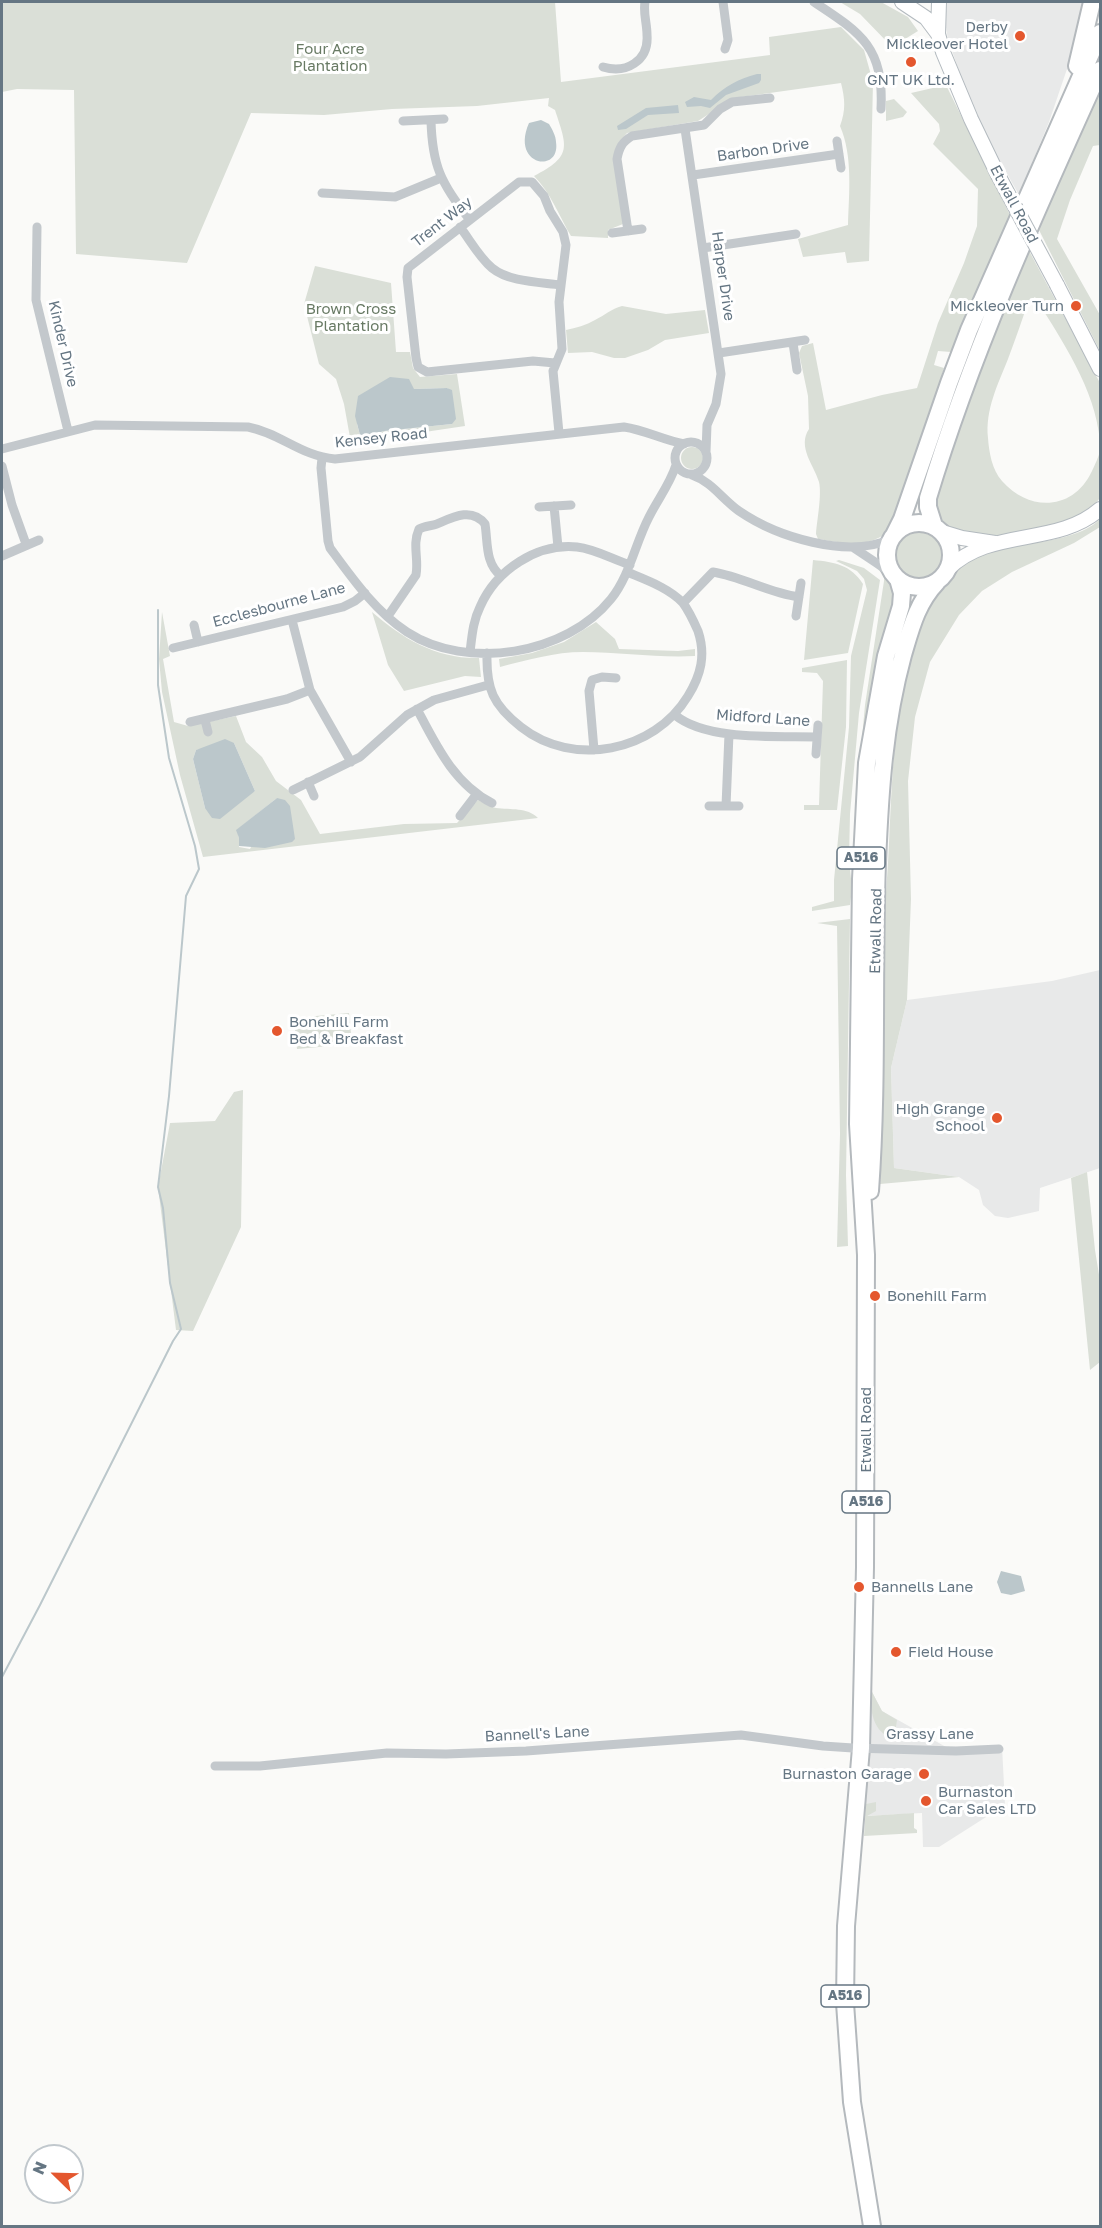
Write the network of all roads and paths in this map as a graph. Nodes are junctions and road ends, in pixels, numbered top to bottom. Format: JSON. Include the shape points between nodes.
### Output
{"nodes":[{"id":1,"x":645,"y":2,"type":"edge"},
{"id":2,"x":723,"y":2,"type":"edge"},
{"id":3,"x":814,"y":2,"type":"edge"},
{"id":4,"x":902,"y":2,"type":"edge"},
{"id":5,"x":939,"y":2,"type":"edge"},
{"id":6,"x":1092,"y":2,"type":"edge"},
{"id":7,"x":1101,"y":33,"type":"edge"},
{"id":8,"x":938,"y":34,"type":"junction"},
{"id":9,"x":725,"y":49,"type":"dead end"},
{"id":10,"x":603,"y":67,"type":"dead end"},
{"id":11,"x":1101,"y":70,"type":"edge"},
{"id":12,"x":751,"y":88,"type":"dead end"},
{"id":13,"x":770,"y":98,"type":"dead end"},
{"id":14,"x":752,"y":100,"type":"junction"},
{"id":15,"x":881,"y":109,"type":"dead end"},
{"id":16,"x":1063,"y":116,"type":"junction"},
{"id":17,"x":444,"y":119,"type":"dead end"},
{"id":18,"x":431,"y":120,"type":"junction"},
{"id":19,"x":403,"y":121,"type":"dead end"},
{"id":20,"x":685,"y":129,"type":"junction"},
{"id":21,"x":837,"y":141,"type":"dead end"},
{"id":22,"x":839,"y":154,"type":"junction"},
{"id":23,"x":841,"y":168,"type":"dead end"},
{"id":24,"x":693,"y":175,"type":"junction"},
{"id":25,"x":441,"y":178,"type":"junction"},
{"id":26,"x":322,"y":193,"type":"dead end"},
{"id":27,"x":470,"y":220,"type":"junction"},
{"id":28,"x":778,"y":224,"type":"dead end"},
{"id":29,"x":37,"y":227,"type":"dead end"},
{"id":30,"x":460,"y":227,"type":"junction"},
{"id":31,"x":642,"y":229,"type":"dead end"},
{"id":32,"x":628,"y":231,"type":"junction"},
{"id":33,"x":612,"y":233,"type":"dead end"},
{"id":34,"x":796,"y":234,"type":"dead end"},
{"id":35,"x":779,"y":236,"type":"junction"},
{"id":36,"x":703,"y":248,"type":"junction"},
{"id":37,"x":561,"y":285,"type":"junction"},
{"id":38,"x":805,"y":340,"type":"dead end"},
{"id":39,"x":793,"y":343,"type":"junction"},
{"id":40,"x":718,"y":353,"type":"junction"},
{"id":41,"x":555,"y":363,"type":"junction"},
{"id":42,"x":1101,"y":369,"type":"edge"},
{"id":43,"x":797,"y":370,"type":"dead end"},
{"id":44,"x":707,"y":425,"type":"junction"},
{"id":45,"x":68,"y":431,"type":"junction"},
{"id":46,"x":560,"y":434,"type":"junction"},
{"id":47,"x":662,"y":439,"type":"junction"},
{"id":48,"x":687,"y":443,"type":"junction"},
{"id":49,"x":2,"y":449,"type":"edge"},
{"id":50,"x":707,"y":457,"type":"junction"},
{"id":51,"x":322,"y":458,"type":"junction"},
{"id":52,"x":676,"y":462,"type":"junction"},
{"id":53,"x":2,"y":466,"type":"edge"},
{"id":54,"x":689,"y":474,"type":"junction"},
{"id":55,"x":668,"y":485,"type":"junction"},
{"id":56,"x":714,"y":487,"type":"junction"},
{"id":57,"x":571,"y":505,"type":"dead end"},
{"id":58,"x":554,"y":506,"type":"junction"},
{"id":59,"x":539,"y":507,"type":"dead end"},
{"id":60,"x":1101,"y":509,"type":"edge"},
{"id":61,"x":938,"y":529,"type":"junction"},
{"id":62,"x":893,"y":537,"type":"junction"},
{"id":63,"x":39,"y":540,"type":"dead end"},
{"id":64,"x":997,"y":543,"type":"junction"},
{"id":65,"x":26,"y":544,"type":"junction"},
{"id":66,"x":558,"y":547,"type":"junction"},
{"id":67,"x":854,"y":548,"type":"junction"},
{"id":68,"x":2,"y":556,"type":"edge"},
{"id":69,"x":628,"y":569,"type":"junction"},
{"id":70,"x":943,"y":575,"type":"junction"},
{"id":71,"x":501,"y":576,"type":"junction"},
{"id":72,"x":896,"y":576,"type":"junction"},
{"id":73,"x":801,"y":583,"type":"dead end"},
{"id":74,"x":364,"y":593,"type":"junction"},
{"id":75,"x":799,"y":597,"type":"junction"},
{"id":76,"x":683,"y":603,"type":"junction"},
{"id":77,"x":388,"y":616,"type":"junction"},
{"id":78,"x":796,"y":616,"type":"dead end"},
{"id":79,"x":292,"y":620,"type":"junction"},
{"id":80,"x":194,"y":625,"type":"dead end"},
{"id":81,"x":198,"y":642,"type":"junction"},
{"id":82,"x":173,"y":648,"type":"dead end"},
{"id":83,"x":470,"y":652,"type":"junction"},
{"id":84,"x":487,"y":653,"type":"junction"},
{"id":85,"x":616,"y":678,"type":"dead end"},
{"id":86,"x":488,"y":685,"type":"junction"},
{"id":87,"x":310,"y":690,"type":"junction"},
{"id":88,"x":417,"y":709,"type":"junction"},
{"id":89,"x":675,"y":715,"type":"junction"},
{"id":90,"x":206,"y":720,"type":"junction"},
{"id":91,"x":190,"y":722,"type":"dead end"},
{"id":92,"x":818,"y":725,"type":"dead end"},
{"id":93,"x":208,"y":732,"type":"dead end"},
{"id":94,"x":729,"y":734,"type":"junction"},
{"id":95,"x":817,"y":737,"type":"junction"},
{"id":96,"x":594,"y":750,"type":"junction"},
{"id":97,"x":816,"y":754,"type":"dead end"},
{"id":98,"x":351,"y":762,"type":"junction"},
{"id":99,"x":308,"y":782,"type":"junction"},
{"id":100,"x":293,"y":790,"type":"dead end"},
{"id":101,"x":476,"y":795,"type":"junction"},
{"id":102,"x":314,"y":796,"type":"dead end"},
{"id":103,"x":492,"y":803,"type":"dead end"},
{"id":104,"x":709,"y":806,"type":"dead end"},
{"id":105,"x":726,"y":806,"type":"junction"},
{"id":106,"x":739,"y":806,"type":"dead end"},
{"id":107,"x":460,"y":816,"type":"dead end"},
{"id":108,"x":866,"y":1255,"type":"junction"},
{"id":109,"x":861,"y":1748,"type":"junction"},
{"id":110,"x":999,"y":1749,"type":"dead end"},
{"id":111,"x":215,"y":1766,"type":"dead end"},
{"id":112,"x":872,"y":2226,"type":"edge"}],
"edges":[{"from":1,"to":10,"type":"street","via":[[648,36],[642,58],[625,68]]},
{"from":2,"to":9,"type":"street","via":[[728,40]]},
{"from":3,"to":15,"type":"street","via":[[852,27],[869,49],[882,88]]},
{"from":4,"to":8,"type":"street","name":"Etwall Road","via":[[926,18]]},
{"from":5,"to":8,"type":"street","name":"Etwall Road"},
{"from":6,"to":16,"type":"highway"},
{"from":7,"to":16,"type":"highway"},
{"from":8,"to":42,"type":"street","name":"Etwall Road","bridge":true,"via":[[962,98],[998,174]]},
{"from":11,"to":61,"type":"highway","via":[[1017,259],[963,395],[928,498]]},
{"from":12,"to":14,"type":"street"},
{"from":13,"to":14,"type":"street"},
{"from":14,"to":20,"type":"street","via":[[732,102],[704,125]]},
{"from":16,"to":62,"type":"highway","via":[[969,330]]},
{"from":17,"to":18,"type":"street"},
{"from":18,"to":19,"type":"street"},
{"from":18,"to":25,"type":"street","via":[[433,150]]},
{"from":20,"to":24,"type":"street","name":"Harper Drive"},
{"from":20,"to":32,"type":"street","via":[[632,136],[619,148],[617,159]]},
{"from":21,"to":22,"type":"street"},
{"from":22,"to":23,"type":"street"},
{"from":22,"to":24,"type":"street","name":"Barbon Drive"},
{"from":24,"to":36,"type":"street","name":"Harper Drive"},
{"from":25,"to":26,"type":"street","via":[[395,197]]},
{"from":25,"to":27,"type":"street"},
{"from":27,"to":30,"type":"street","name":"Trent Way"},
{"from":27,"to":37,"type":"street","name":"Trent Way","via":[[519,182],[532,182],[544,196],[565,238]]},
{"from":28,"to":35,"type":"street"},
{"from":29,"to":45,"type":"street","name":"Kinder Drive","via":[[36,300]]},
{"from":30,"to":37,"type":"street","via":[[498,272],[507,277]]},
{"from":30,"to":41,"type":"street","name":"Trent Way","via":[[407,272],[418,367],[427,372],[533,361]]},
{"from":31,"to":32,"type":"street"},
{"from":32,"to":33,"type":"street"},
{"from":34,"to":35,"type":"street"},
{"from":35,"to":36,"type":"street"},
{"from":36,"to":40,"type":"street","name":"Harper Drive"},
{"from":37,"to":41,"type":"street","name":"Trent Way","via":[[558,310],[562,349]]},
{"from":38,"to":39,"type":"street"},
{"from":39,"to":40,"type":"street"},
{"from":39,"to":43,"type":"street"},
{"from":40,"to":44,"type":"street","name":"Harper Drive","via":[[719,390]]},
{"from":41,"to":46,"type":"street","name":"Trent Way"},
{"from":44,"to":48,"type":"street","name":"Harper Drive"},
{"from":44,"to":50,"type":"street","name":"Harper Drive"},
{"from":45,"to":49,"type":"street","name":"Kensey Road"},
{"from":45,"to":51,"type":"street","name":"Kensey Road","via":[[111,424],[248,427]]},
{"from":46,"to":47,"type":"street","name":"Kensey Road","via":[[624,427],[650,432]]},
{"from":46,"to":51,"type":"street","name":"Kensey Road","via":[[352,458]]},
{"from":47,"to":48,"type":"street","name":"Kensey Road"},
{"from":47,"to":52,"type":"street"},
{"from":48,"to":50,"type":"street","via":[[700,445]]},
{"from":48,"to":52,"type":"street","via":[[678,450]]},
{"from":50,"to":54,"type":"street","via":[[703,470]]},
{"from":50,"to":56,"type":"street"},
{"from":51,"to":74,"type":"street","via":[[328,541]]},
{"from":52,"to":54,"type":"street"},
{"from":52,"to":55,"type":"street"},
{"from":53,"to":65,"type":"street"},
{"from":54,"to":55,"type":"street"},
{"from":54,"to":56,"type":"street"},
{"from":55,"to":69,"type":"street","via":[[648,518]]},
{"from":56,"to":67,"type":"street","via":[[737,509],[773,530]]},
{"from":57,"to":58,"type":"street"},
{"from":58,"to":59,"type":"street"},
{"from":58,"to":66,"type":"street"},
{"from":60,"to":64,"type":"street","name":"Etwall Road","via":[[1063,530]]},
{"from":61,"to":62,"type":"highway","via":[[913,523]]},
{"from":61,"to":64,"type":"street","name":"Etwall Road","via":[[962,538]]},
{"from":61,"to":70,"type":"highway","via":[[950,545],[951,561]]},
{"from":62,"to":67,"type":"street"},
{"from":62,"to":72,"type":"highway","via":[[888,560]]},
{"from":63,"to":65,"type":"street"},
{"from":64,"to":70,"type":"street","name":"Etwall Road","via":[[966,554]]},
{"from":65,"to":68,"type":"street"},
{"from":66,"to":69,"type":"street","via":[[599,552]]},
{"from":66,"to":71,"type":"street","via":[[529,556]]},
{"from":67,"to":72,"type":"street"},
{"from":69,"to":76,"type":"street"},
{"from":69,"to":84,"type":"street","via":[[609,601],[578,628],[534,647]]},
{"from":70,"to":72,"type":"highway","via":[[926,586],[914,587]]},
{"from":70,"to":108,"type":"highway","name":"Etwall Road","number":"A516","via":[[919,606],[906,643],[890,713],[880,784],[874,1141]]},
{"from":71,"to":77,"type":"street","via":[[490,563],[482,520],[469,514],[447,518],[419,529],[415,542],[417,575]]},
{"from":71,"to":83,"type":"street","via":[[481,604]]},
{"from":72,"to":108,"type":"highway","name":"Etwall Road","number":"A516","via":[[902,593],[901,606],[876,704],[862,832],[858,1141]]},
{"from":73,"to":75,"type":"street"},
{"from":74,"to":77,"type":"street"},
{"from":74,"to":79,"type":"street","name":"Ecclesbourne Lane","via":[[343,607]]},
{"from":75,"to":76,"type":"street","via":[[781,595],[713,572]]},
{"from":75,"to":78,"type":"street"},
{"from":76,"to":89,"type":"street","via":[[699,634],[702,661],[692,689]]},
{"from":77,"to":83,"type":"street","via":[[427,642]]},
{"from":79,"to":81,"type":"street","name":"Ecclesbourne Lane"},
{"from":79,"to":87,"type":"street"},
{"from":80,"to":81,"type":"street","name":"Ecclesbourne Lane"},
{"from":81,"to":82,"type":"street","name":"Ecclesbourne Lane"},
{"from":83,"to":84,"type":"street"},
{"from":84,"to":86,"type":"street"},
{"from":85,"to":96,"type":"street","via":[[592,680],[589,691]]},
{"from":86,"to":88,"type":"street","via":[[434,700]]},
{"from":86,"to":96,"type":"street","via":[[503,713],[539,739],[572,749]]},
{"from":87,"to":90,"type":"street"},
{"from":87,"to":98,"type":"street"},
{"from":88,"to":98,"type":"street"},
{"from":88,"to":101,"type":"street","via":[[461,782]]},
{"from":89,"to":94,"type":"street","name":"Midford Lane","via":[[686,723]]},
{"from":89,"to":96,"type":"street","via":[[633,742]]},
{"from":90,"to":91,"type":"street"},
{"from":90,"to":93,"type":"street"},
{"from":92,"to":95,"type":"street","name":"Midford Lane"},
{"from":94,"to":95,"type":"street","name":"Midford Lane"},
{"from":94,"to":105,"type":"street"},
{"from":95,"to":97,"type":"street","name":"Midford Lane"},
{"from":98,"to":99,"type":"street"},
{"from":99,"to":100,"type":"street"},
{"from":99,"to":102,"type":"street"},
{"from":101,"to":103,"type":"street"},
{"from":101,"to":107,"type":"street"},
{"from":104,"to":105,"type":"street"},
{"from":105,"to":106,"type":"street"},
{"from":108,"to":109,"type":"highway","name":"Etwall Road","number":"A516"},
{"from":109,"to":110,"type":"street","name":"Grassy Lane"},
{"from":109,"to":111,"type":"street","name":"Bannell's Lane","via":[[741,1735],[526,1751],[387,1752],[260,1766]]},
{"from":109,"to":112,"type":"highway","number":"A516","via":[[846,1926],[845,2003],[852,2102]]}]}
